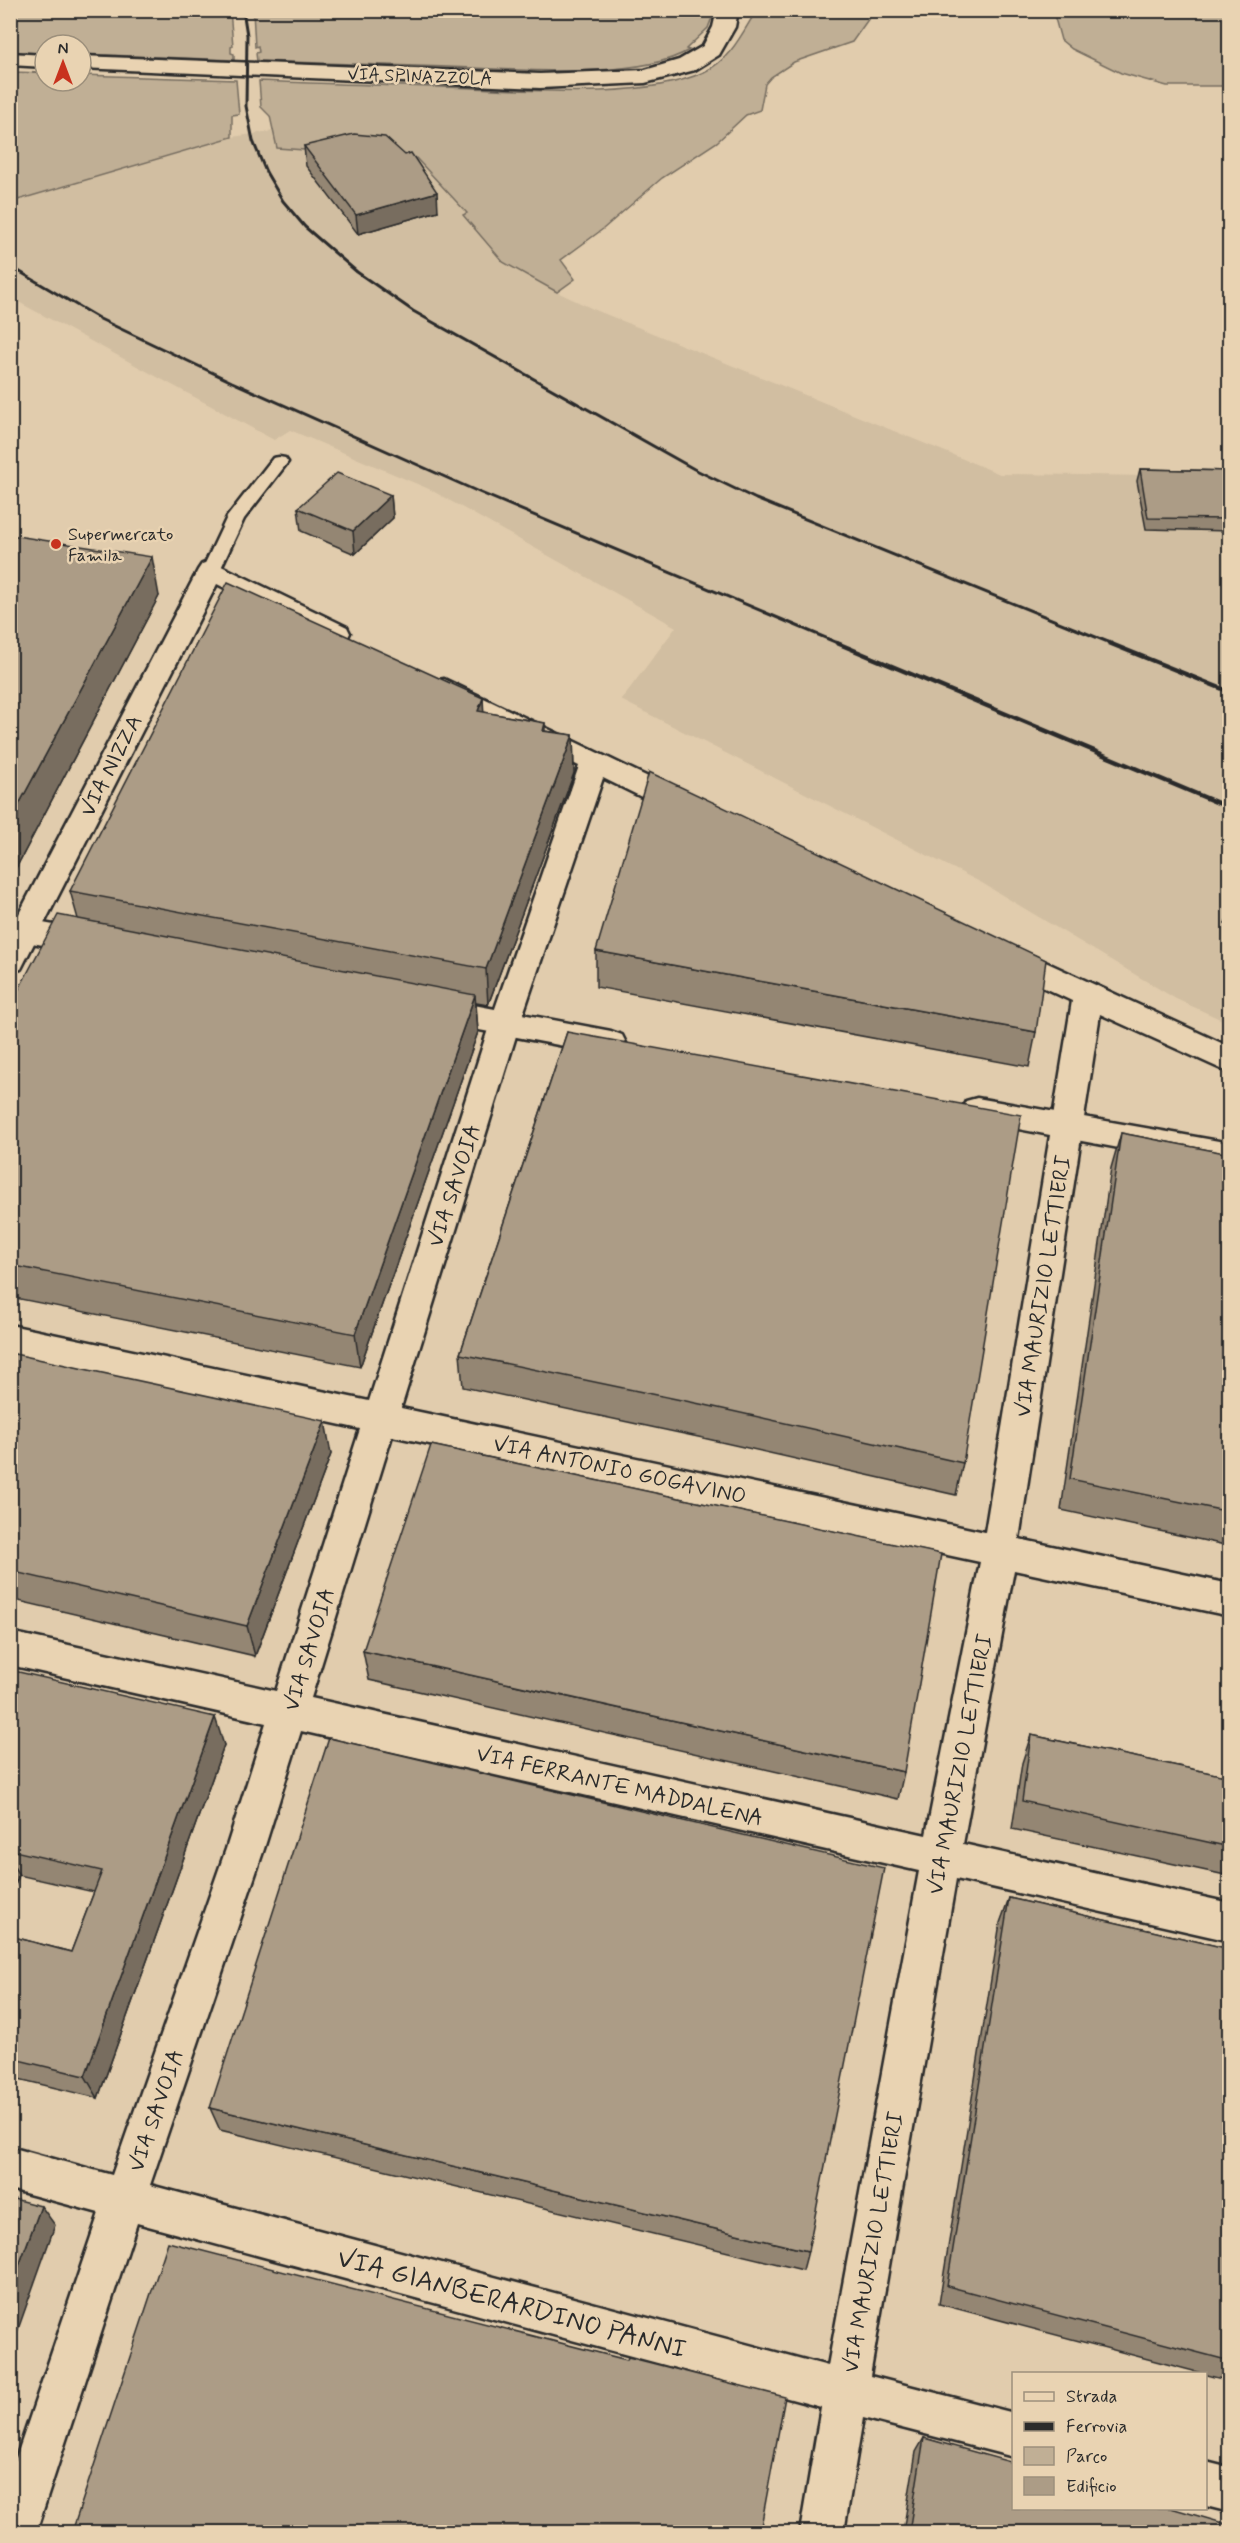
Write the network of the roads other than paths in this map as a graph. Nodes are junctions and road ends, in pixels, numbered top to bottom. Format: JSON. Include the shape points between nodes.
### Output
{"nodes":[{"id":1,"x":728,"y":10,"type":"edge"},
{"id":2,"x":10,"y":59,"type":"edge"},
{"id":3,"x":33,"y":60,"type":"edge"},
{"id":4,"x":93,"y":62,"type":"edge"},
{"id":5,"x":279,"y":462,"type":"dead end"},
{"id":6,"x":211,"y":570,"type":"junction"},
{"id":7,"x":360,"y":645,"type":"edge"},
{"id":8,"x":424,"y":677,"type":"edge"},
{"id":9,"x":594,"y":763,"type":"junction"},
{"id":10,"x":711,"y":819,"type":"edge"},
{"id":11,"x":18,"y":929,"type":"edge"},
{"id":12,"x":980,"y":945,"type":"edge"},
{"id":13,"x":119,"y":948,"type":"edge"},
{"id":14,"x":10,"y":961,"type":"edge"},
{"id":15,"x":1088,"y":995,"type":"junction"},
{"id":16,"x":400,"y":1003,"type":"edge"},
{"id":17,"x":505,"y":1023,"type":"junction"},
{"id":18,"x":634,"y":1047,"type":"edge"},
{"id":19,"x":1230,"y":1061,"type":"edge"},
{"id":20,"x":950,"y":1105,"type":"edge"},
{"id":21,"x":1068,"y":1126,"type":"junction"},
{"id":22,"x":1230,"y":1156,"type":"edge"},
{"id":23,"x":10,"y":1339,"type":"edge"},
{"id":24,"x":380,"y":1417,"type":"junction"},
{"id":25,"x":1000,"y":1550,"type":"junction"},
{"id":26,"x":1230,"y":1600,"type":"edge"},
{"id":27,"x":10,"y":1648,"type":"edge"},
{"id":28,"x":289,"y":1711,"type":"junction"},
{"id":29,"x":941,"y":1857,"type":"junction"},
{"id":30,"x":1230,"y":1922,"type":"edge"},
{"id":31,"x":10,"y":2168,"type":"edge"},
{"id":32,"x":124,"y":2200,"type":"junction"},
{"id":33,"x":845,"y":2392,"type":"junction"},
{"id":34,"x":1012,"y":2434,"type":"edge"},
{"id":35,"x":1207,"y":2484,"type":"edge"},
{"id":36,"x":1230,"y":2490,"type":"edge"},
{"id":37,"x":14,"y":2532,"type":"edge"},
{"id":38,"x":822,"y":2532,"type":"edge"}],
"edges":[{"from":1,"to":4,"type":"street","name":"VIA SPINAZZOLA","via":[[711,50],[687,65],[645,76],[540,81]]},
{"from":2,"to":3,"type":"street"},
{"from":5,"to":6,"type":"lane","via":[[236,517]]},
{"from":6,"to":7,"type":"street"},
{"from":6,"to":11,"type":"street","name":"VIA NIZZA"},
{"from":8,"to":9,"type":"street"},
{"from":9,"to":10,"type":"street"},
{"from":9,"to":17,"type":"street","name":"VIA SAVOIA"},
{"from":11,"to":13,"type":"street"},
{"from":11,"to":14,"type":"street","name":"VIA NIZZA"},
{"from":12,"to":15,"type":"street"},
{"from":15,"to":19,"type":"street"},
{"from":15,"to":21,"type":"street","name":"VIA MAURIZIO LETTIERI"},
{"from":16,"to":17,"type":"street"},
{"from":17,"to":18,"type":"street"},
{"from":17,"to":24,"type":"street","name":"VIA SAVOIA"},
{"from":20,"to":21,"type":"street"},
{"from":21,"to":22,"type":"street"},
{"from":21,"to":25,"type":"street","name":"VIA MAURIZIO LETTIERI"},
{"from":23,"to":24,"type":"street","name":"VIA ANTONIO GOGAVINO"},
{"from":24,"to":25,"type":"street","name":"VIA ANTONIO GOGAVINO"},
{"from":24,"to":28,"type":"street","name":"VIA SAVOIA"},
{"from":25,"to":26,"type":"street","name":"VIA ANTONIO GOGAVINO"},
{"from":25,"to":29,"type":"street","name":"VIA MAURIZIO LETTIERI"},
{"from":27,"to":28,"type":"street","name":"VIA FERRANTE MADDALENA"},
{"from":28,"to":29,"type":"street","name":"VIA FERRANTE MADDALENA"},
{"from":28,"to":32,"type":"street","name":"VIA SAVOIA"},
{"from":29,"to":30,"type":"street","name":"VIA FERRANTE MADDALENA"},
{"from":29,"to":33,"type":"street","name":"VIA MAURIZIO LETTIERI"},
{"from":31,"to":32,"type":"street","name":"VIA GIANBERARDINO PANNI"},
{"from":32,"to":33,"type":"street","name":"VIA GIANBERARDINO PANNI"},
{"from":32,"to":37,"type":"street","name":"VIA SAVOIA"},
{"from":33,"to":34,"type":"street","name":"VIA GIANBERARDINO PANNI"},
{"from":33,"to":38,"type":"street","name":"VIA MAURIZIO LETTIERI"},
{"from":35,"to":36,"type":"street"}]}
